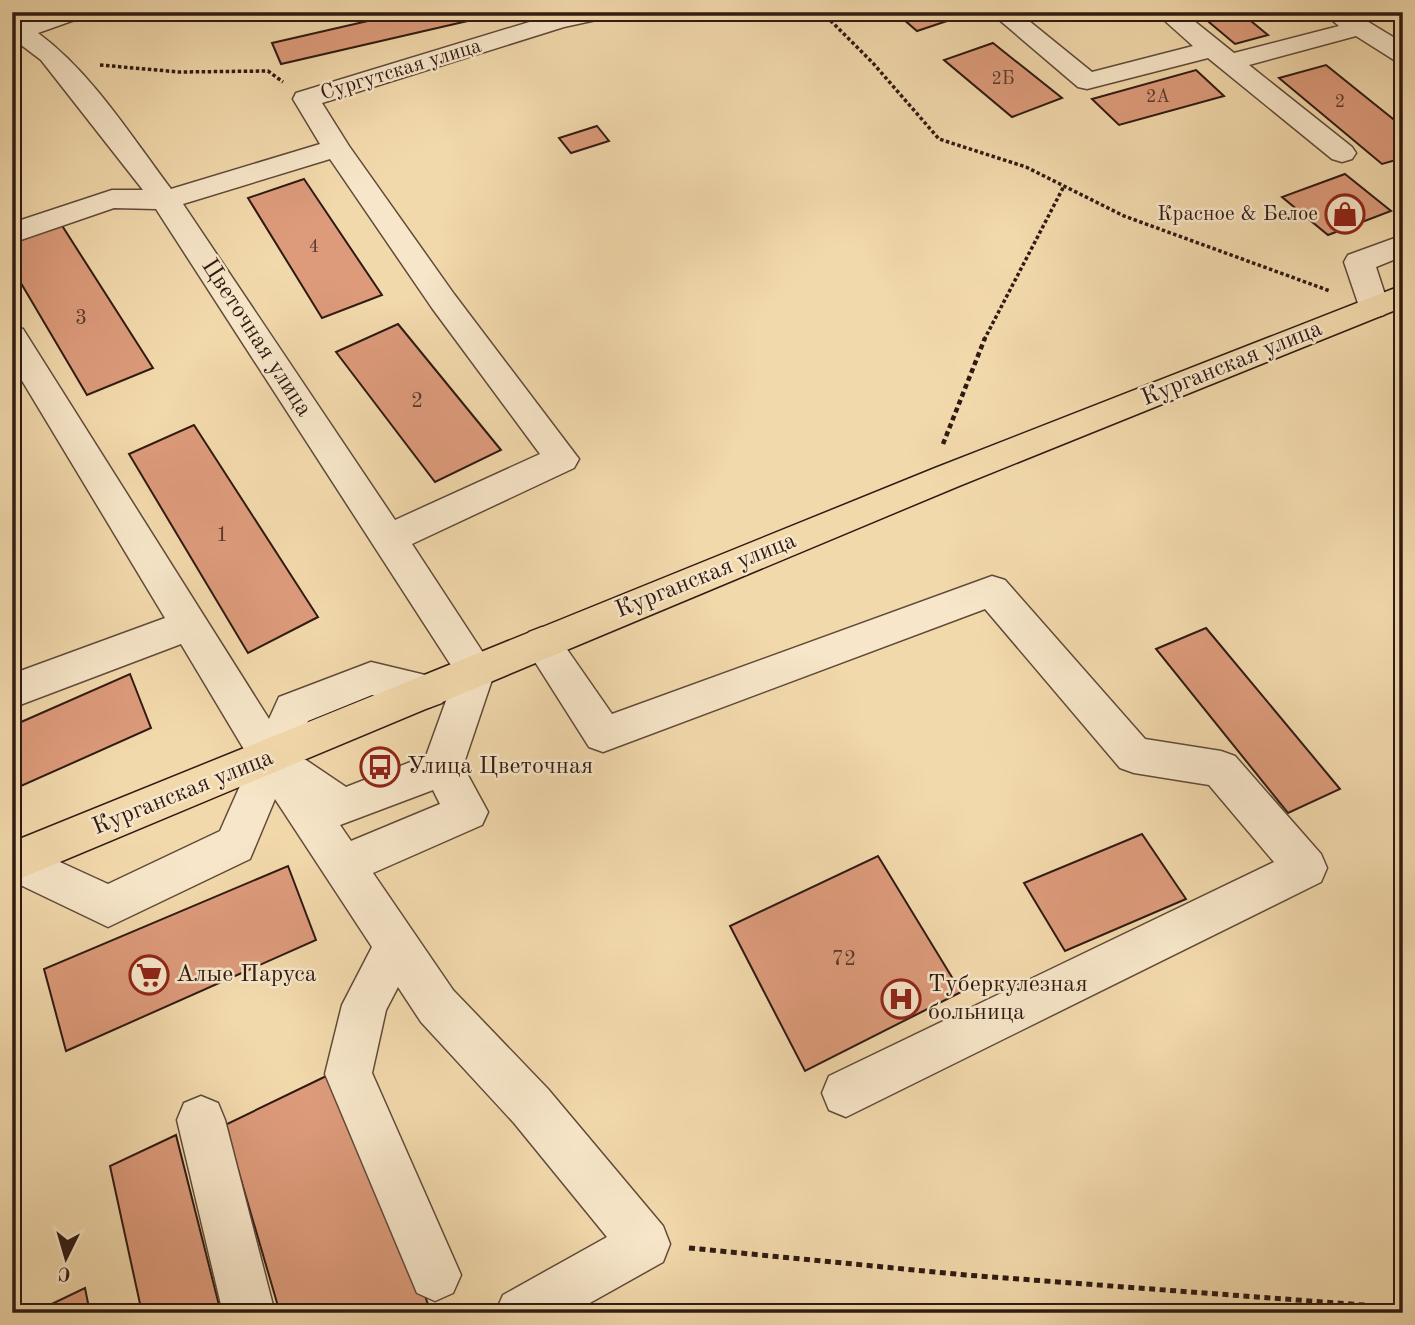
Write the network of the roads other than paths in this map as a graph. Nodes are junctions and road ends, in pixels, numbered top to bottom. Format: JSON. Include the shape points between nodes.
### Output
{"nodes":[{"id":1,"x":75,"y":12,"type":"edge"},
{"id":2,"x":601,"y":12,"type":"edge"},
{"id":3,"x":1002,"y":12,"type":"edge"},
{"id":4,"x":1167,"y":12,"type":"edge"},
{"id":5,"x":1335,"y":12,"type":"edge"},
{"id":6,"x":15,"y":22,"type":"edge"},
{"id":7,"x":1359,"y":28,"type":"junction"},
{"id":8,"x":1403,"y":54,"type":"edge"},
{"id":9,"x":1221,"y":56,"type":"junction"},
{"id":10,"x":337,"y":148,"type":"junction"},
{"id":11,"x":1342,"y":153,"type":"dead end"},
{"id":12,"x":166,"y":200,"type":"junction"},
{"id":13,"x":12,"y":233,"type":"edge"},
{"id":14,"x":1403,"y":245,"type":"edge"},
{"id":15,"x":1388,"y":301,"type":"edge"},
{"id":16,"x":12,"y":337,"type":"edge"},
{"id":17,"x":388,"y":540,"type":"junction"},
{"id":18,"x":189,"y":625,"type":"junction"},
{"id":19,"x":542,"y":643,"type":"junction"},
{"id":20,"x":476,"y":671,"type":"junction"},
{"id":21,"x":12,"y":691,"type":"edge"},
{"id":22,"x":428,"y":691,"type":"joint"},
{"id":23,"x":271,"y":758,"type":"junction"},
{"id":24,"x":442,"y":768,"type":"junction"},
{"id":25,"x":13,"y":862,"type":"edge"},
{"id":26,"x":345,"y":864,"type":"junction"},
{"id":27,"x":397,"y":944,"type":"junction"},
{"id":28,"x":846,"y":1093,"type":"dead end"},
{"id":29,"x":201,"y":1120,"type":"dead end"},
{"id":30,"x":435,"y":1275,"type":"dead end"},
{"id":31,"x":249,"y":1313,"type":"edge"},
{"id":32,"x":521,"y":1313,"type":"edge"}],
"edges":[{"from":1,"to":6,"type":"street"},
{"from":2,"to":10,"type":"street","name":"Сургутская улица","via":[[558,21],[306,99]]},
{"from":3,"to":9,"type":"street","via":[[1087,80]]},
{"from":4,"to":9,"type":"street"},
{"from":5,"to":7,"type":"street"},
{"from":6,"to":12,"type":"street","name":"Цветочная улица","via":[[58,64]]},
{"from":7,"to":8,"type":"street"},
{"from":7,"to":9,"type":"street"},
{"from":9,"to":11,"type":"street"},
{"from":10,"to":12,"type":"street"},
{"from":10,"to":17,"type":"street","name":"Сургутская улица","via":[[443,301],[562,458]]},
{"from":12,"to":13,"type":"street","via":[[112,199]]},
{"from":12,"to":17,"type":"street","name":"Цветочная улица"},
{"from":14,"to":15,"type":"street","via":[[1359,262]]},
{"from":15,"to":19,"type":"main road","name":"Курганская улица"},
{"from":16,"to":18,"type":"street"},
{"from":17,"to":20,"type":"street","name":"Цветочная улица"},
{"from":18,"to":21,"type":"street"},
{"from":18,"to":23,"type":"street"},
{"from":19,"to":20,"type":"main road","name":"Курганская улица"},
{"from":19,"to":28,"type":"street","via":[[603,735],[992,591],[1134,755],[1221,769],[1306,868]]},
{"from":20,"to":22,"type":"main road","name":"Курганская улица"},
{"from":20,"to":24,"type":"street"},
{"from":22,"to":23,"type":"street","via":[[370,678],[293,709]]},
{"from":23,"to":24,"type":"street","via":[[342,807]]},
{"from":23,"to":25,"type":"main road","name":"Курганская улица"},
{"from":23,"to":25,"type":"street","via":[[235,845],[108,906]]},
{"from":23,"to":26,"type":"street"},
{"from":24,"to":26,"type":"street","via":[[467,812]]},
{"from":26,"to":27,"type":"street"},
{"from":27,"to":30,"type":"street","via":[[365,1005],[348,1074]]},
{"from":27,"to":32,"type":"street","via":[[438,1006],[531,1106],[645,1244]]},
{"from":29,"to":31,"type":"street"}]}
